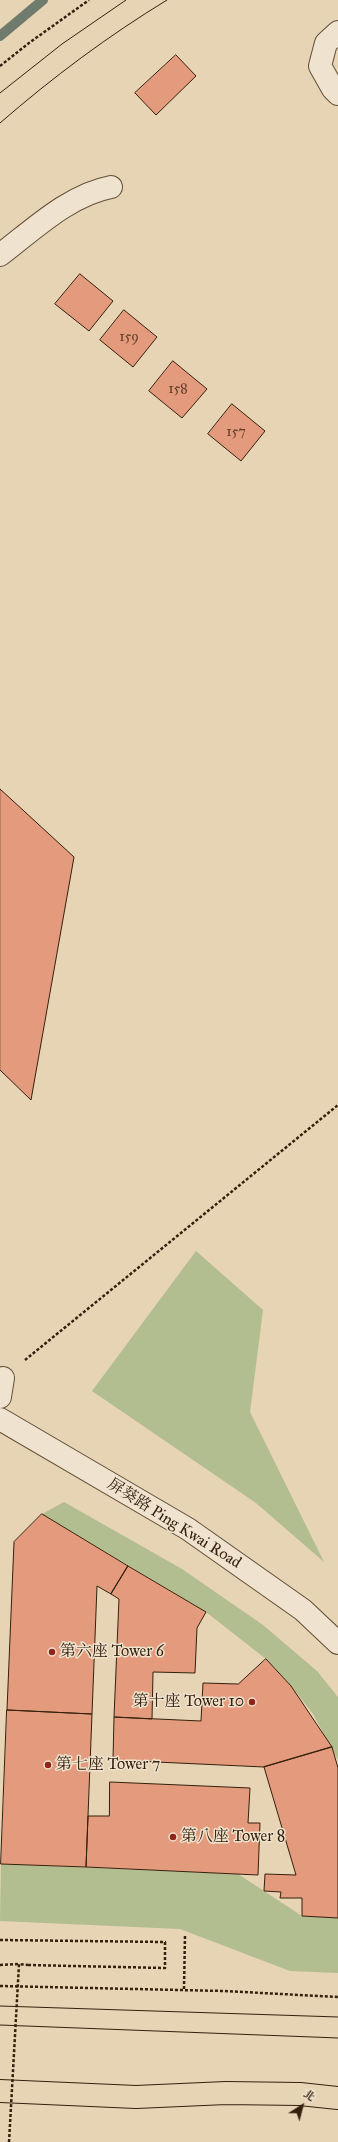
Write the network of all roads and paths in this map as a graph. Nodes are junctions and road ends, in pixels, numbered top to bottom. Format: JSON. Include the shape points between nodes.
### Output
{"nodes":[{"id":1,"x":89,"y":0,"type":"edge"},
{"id":2,"x":338,"y":32,"type":"edge"},
{"id":3,"x":0,"y":66,"type":"edge"},
{"id":4,"x":338,"y":94,"type":"edge"},
{"id":5,"x":111,"y":187,"type":"dead end"},
{"id":6,"x":0,"y":254,"type":"edge"},
{"id":7,"x":338,"y":1105,"type":"edge"},
{"id":8,"x":2,"y":1388,"type":"edge"},
{"id":9,"x":0,"y":1419,"type":"edge"},
{"id":10,"x":338,"y":1643,"type":"edge"},
{"id":11,"x":185,"y":1936,"type":"dead end"},
{"id":12,"x":0,"y":1940,"type":"edge"},
{"id":13,"x":19,"y":1964,"type":"junction"},
{"id":14,"x":0,"y":1965,"type":"edge"},
{"id":15,"x":0,"y":1986,"type":"edge"},
{"id":16,"x":184,"y":1990,"type":"junction"},
{"id":17,"x":338,"y":1997,"type":"edge"},
{"id":18,"x":0,"y":2091,"type":"edge"},
{"id":19,"x":334,"y":2099,"type":"edge"},
{"id":20,"x":9,"y":2142,"type":"edge"}],
"edges":[{"from":1,"to":3,"type":"path","via":[[29,42]]},
{"from":2,"to":4,"type":"street","via":[[326,43],[320,66]]},
{"from":5,"to":6,"type":"street","via":[[97,190],[60,210]]},
{"from":7,"to":8,"type":"path"},
{"from":9,"to":10,"type":"street","name":"屏葵路 Ping Kwai Road","via":[[188,1529],[303,1610]]},
{"from":11,"to":16,"type":"path"},
{"from":12,"to":13,"type":"path","bridge":true,"via":[[165,1942],[165,1968]]},
{"from":13,"to":14,"type":"path"},
{"from":13,"to":20,"type":"path","bridge":true},
{"from":15,"to":16,"type":"path"},
{"from":16,"to":17,"type":"path"},
{"from":18,"to":19,"type":"main road","via":[[136,2097],[226,2092],[300,2094]]}]}
